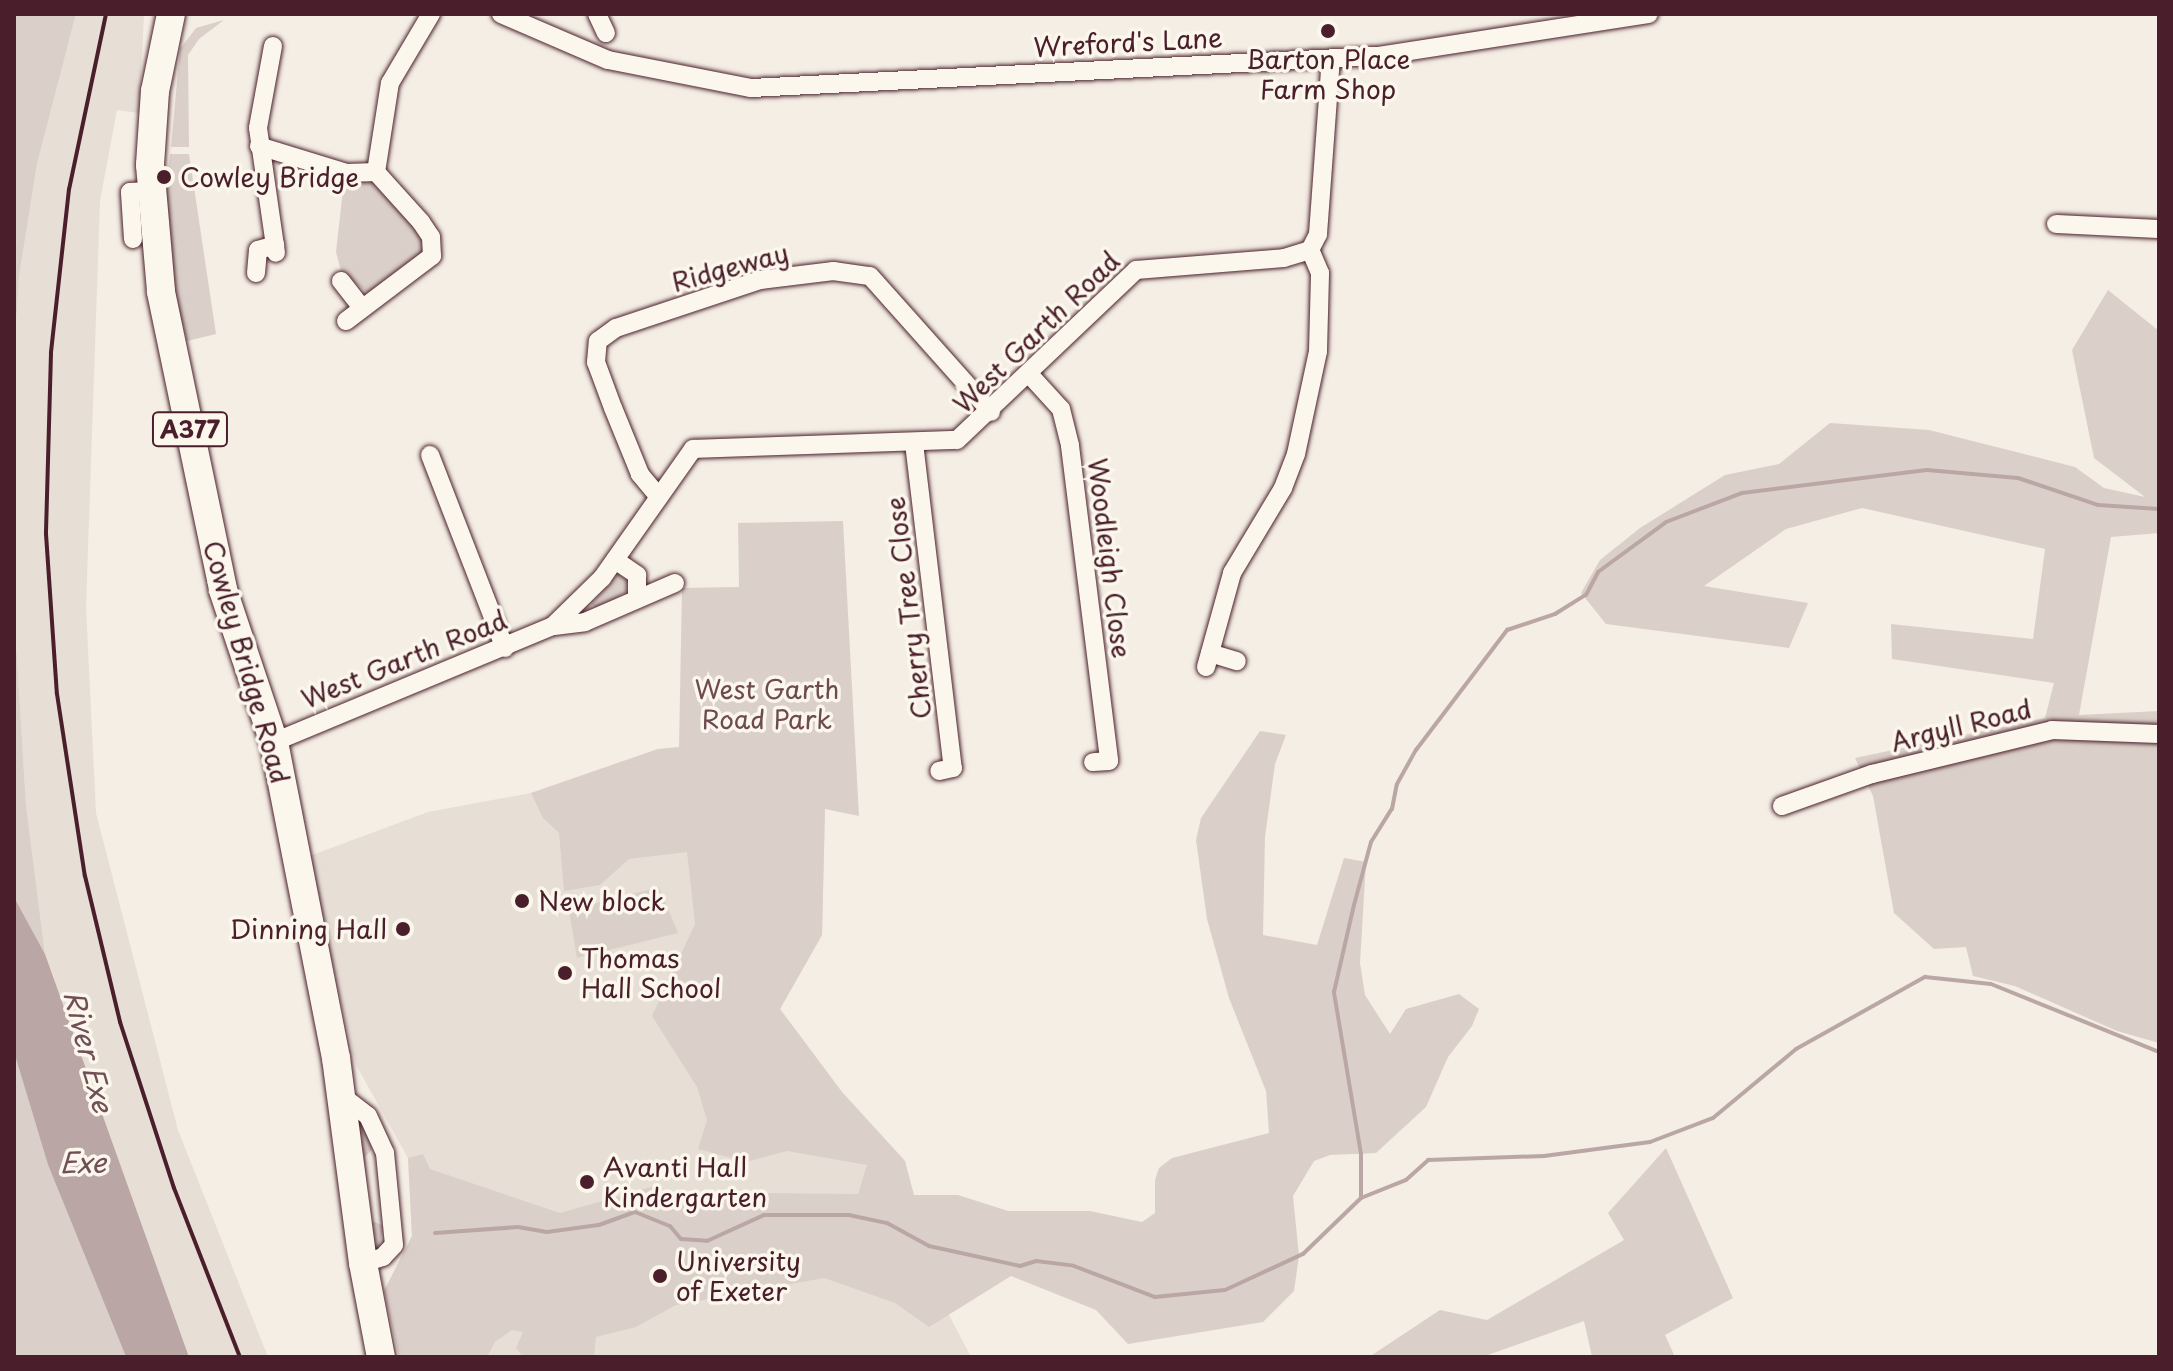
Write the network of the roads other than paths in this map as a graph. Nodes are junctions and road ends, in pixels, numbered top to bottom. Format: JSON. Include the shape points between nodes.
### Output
{"nodes":[{"id":1,"x":171,"y":14,"type":"edge"},
{"id":2,"x":431,"y":14,"type":"edge"},
{"id":3,"x":501,"y":14,"type":"edge"},
{"id":4,"x":597,"y":14,"type":"edge"},
{"id":5,"x":1649,"y":14,"type":"edge"},
{"id":6,"x":606,"y":33,"type":"dead end"},
{"id":7,"x":273,"y":46,"type":"dead end"},
{"id":8,"x":1331,"y":59,"type":"junction"},
{"id":9,"x":259,"y":146,"type":"junction"},
{"id":10,"x":376,"y":172,"type":"junction"},
{"id":11,"x":149,"y":191,"type":"junction"},
{"id":12,"x":2056,"y":224,"type":"dead end"},
{"id":13,"x":2159,"y":229,"type":"edge"},
{"id":14,"x":133,"y":239,"type":"dead end"},
{"id":15,"x":1310,"y":250,"type":"junction"},
{"id":16,"x":256,"y":273,"type":"dead end"},
{"id":17,"x":341,"y":281,"type":"dead end"},
{"id":18,"x":361,"y":307,"type":"junction"},
{"id":19,"x":346,"y":321,"type":"dead end"},
{"id":20,"x":1029,"y":374,"type":"junction"},
{"id":21,"x":991,"y":412,"type":"junction"},
{"id":22,"x":914,"y":443,"type":"junction"},
{"id":23,"x":430,"y":455,"type":"dead end"},
{"id":24,"x":659,"y":497,"type":"junction"},
{"id":25,"x":615,"y":560,"type":"junction"},
{"id":26,"x":675,"y":583,"type":"dead end"},
{"id":27,"x":637,"y":599,"type":"junction"},
{"id":28,"x":553,"y":626,"type":"junction"},
{"id":29,"x":505,"y":648,"type":"junction"},
{"id":30,"x":1237,"y":661,"type":"dead end"},
{"id":31,"x":2159,"y":734,"type":"edge"},
{"id":32,"x":274,"y":742,"type":"junction"},
{"id":33,"x":1108,"y":761,"type":"dead end"},
{"id":34,"x":953,"y":768,"type":"dead end"},
{"id":35,"x":1782,"y":806,"type":"dead end"},
{"id":36,"x":381,"y":1357,"type":"edge"}],
"edges":[{"from":1,"to":11,"type":"highway","name":"Cowley Bridge Road","number":"A377","via":[[155,91]]},
{"from":2,"to":10,"type":"street","via":[[390,83]]},
{"from":3,"to":8,"type":"street","name":"Wreford's Lane","via":[[608,60],[751,88]]},
{"from":4,"to":6,"type":"street"},
{"from":5,"to":8,"type":"street","name":"Wreford's Lane","via":[[1427,45],[1406,53]]},
{"from":7,"to":9,"type":"street"},
{"from":8,"to":15,"type":"street","via":[[1318,234]]},
{"from":9,"to":10,"type":"street","via":[[347,173]]},
{"from":9,"to":16,"type":"street","via":[[276,249],[258,250]]},
{"from":10,"to":18,"type":"street","via":[[421,222],[433,250],[419,270]]},
{"from":11,"to":14,"type":"street","via":[[130,192]]},
{"from":11,"to":32,"type":"highway","name":"Cowley Bridge Road","number":"A377","via":[[161,292],[223,590]]},
{"from":12,"to":13,"type":"street"},
{"from":15,"to":20,"type":"street","name":"West Garth Road","via":[[1284,258],[1136,270]]},
{"from":15,"to":30,"type":"street","via":[[1320,273],[1318,351],[1296,454],[1283,488],[1232,573],[1208,660]]},
{"from":17,"to":18,"type":"street"},
{"from":18,"to":19,"type":"street"},
{"from":20,"to":21,"type":"street","name":"West Garth Road"},
{"from":20,"to":33,"type":"street","name":"Woodleigh Close","via":[[1065,418]]},
{"from":21,"to":22,"type":"street","name":"West Garth Road","via":[[957,440]]},
{"from":21,"to":24,"type":"street","name":"Ridgeway","via":[[870,276],[833,271],[760,280],[616,328],[598,341],[596,362],[613,408],[640,474]]},
{"from":22,"to":24,"type":"street","name":"West Garth Road","via":[[693,449]]},
{"from":22,"to":34,"type":"street","name":"Cherry Tree Close"},
{"from":23,"to":29,"type":"street"},
{"from":24,"to":25,"type":"street","name":"West Garth Road"},
{"from":25,"to":27,"type":"street","via":[[637,575]]},
{"from":25,"to":28,"type":"street","name":"West Garth Road"},
{"from":26,"to":27,"type":"street","name":"West Garth Road"},
{"from":27,"to":28,"type":"street","name":"West Garth Road","via":[[585,622]]},
{"from":28,"to":29,"type":"street","name":"West Garth Road"},
{"from":29,"to":32,"type":"street","name":"West Garth Road"},
{"from":31,"to":35,"type":"street","name":"Argyll Road","via":[[2052,730],[1886,770]]},
{"from":32,"to":36,"type":"highway","name":"Cowley Bridge Road","number":"A377","via":[[341,1095]]}]}
